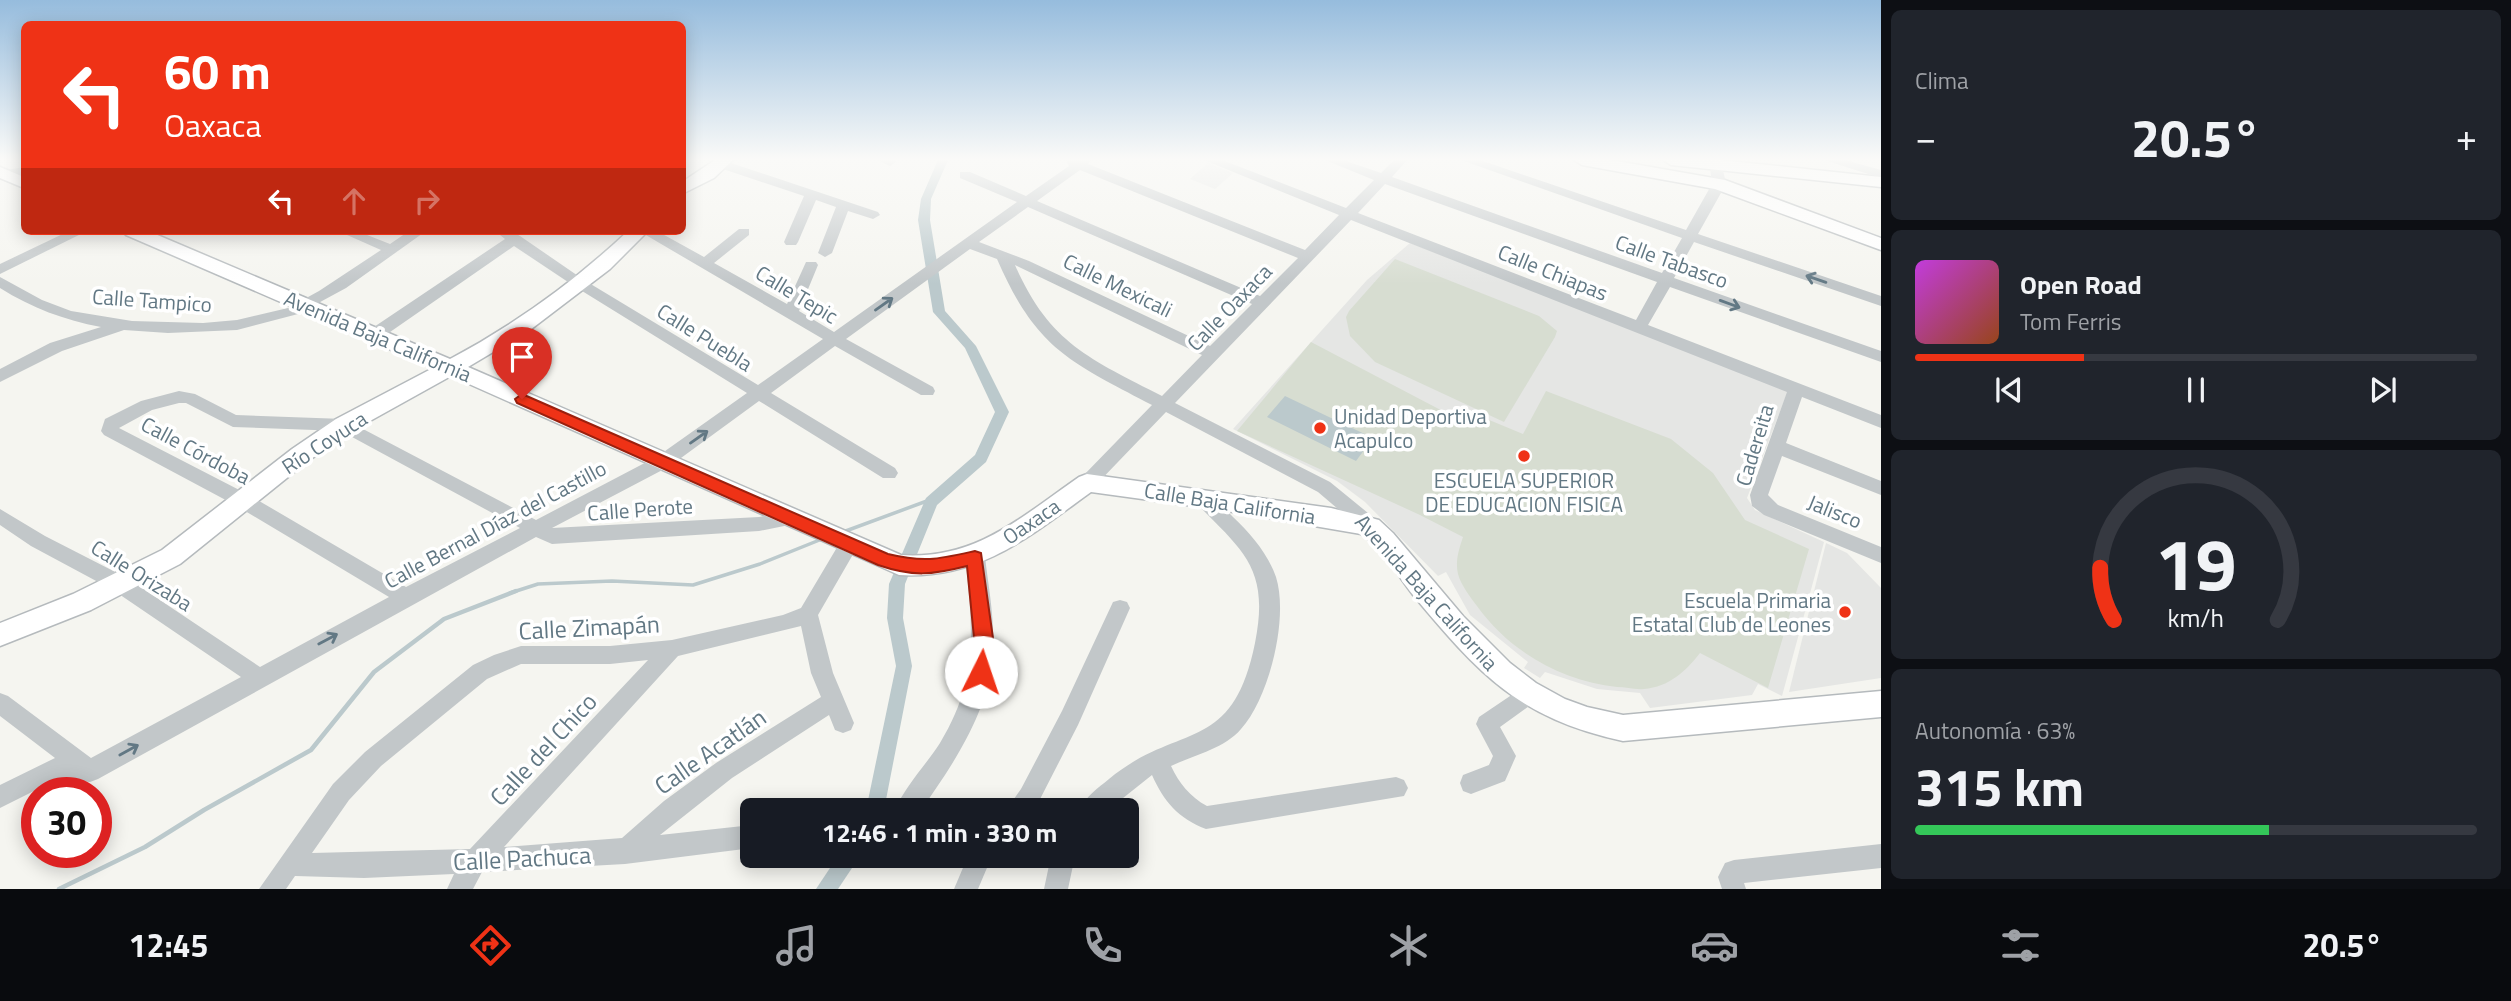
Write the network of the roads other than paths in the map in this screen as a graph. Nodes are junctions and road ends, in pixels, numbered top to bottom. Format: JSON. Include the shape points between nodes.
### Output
{"nodes":[{"id":1,"x":808,"y":201,"type":"edge"},
{"id":2,"x":833,"y":201,"type":"edge"},
{"id":3,"x":1173,"y":201,"type":"edge"},
{"id":4,"x":1318,"y":201,"type":"edge"},
{"id":5,"x":1360,"y":201,"type":"edge"},
{"id":6,"x":1448,"y":201,"type":"edge"},
{"id":7,"x":1590,"y":201,"type":"edge"},
{"id":8,"x":1710,"y":201,"type":"edge"},
{"id":9,"x":1766,"y":201,"type":"edge"},
{"id":10,"x":1028,"y":202,"type":"joint"},
{"id":11,"x":845,"y":205,"type":"junction"},
{"id":12,"x":1348,"y":213,"type":"junction"},
{"id":13,"x":873,"y":215,"type":"dead end"},
{"id":14,"x":744,"y":232,"type":"dead end"},
{"id":15,"x":72,"y":235,"type":"edge"},
{"id":16,"x":141,"y":235,"type":"edge"},
{"id":17,"x":355,"y":235,"type":"edge"},
{"id":18,"x":413,"y":235,"type":"edge"},
{"id":19,"x":508,"y":235,"type":"edge"},
{"id":20,"x":634,"y":235,"type":"edge"},
{"id":21,"x":654,"y":235,"type":"edge"},
{"id":22,"x":1692,"y":236,"type":"junction"},
{"id":23,"x":791,"y":242,"type":"dead end"},
{"id":24,"x":971,"y":244,"type":"junction"},
{"id":25,"x":1881,"y":244,"type":"edge"},
{"id":26,"x":390,"y":249,"type":"junction"},
{"id":27,"x":825,"y":253,"type":"dead end"},
{"id":28,"x":1306,"y":256,"type":"junction"},
{"id":29,"x":1004,"y":258,"type":"junction"},
{"id":30,"x":706,"y":262,"type":"junction"},
{"id":31,"x":811,"y":265,"type":"dead end"},
{"id":32,"x":0,"y":270,"type":"edge"},
{"id":33,"x":1666,"y":281,"type":"junction"},
{"id":34,"x":0,"y":282,"type":"edge"},
{"id":35,"x":579,"y":283,"type":"junction"},
{"id":36,"x":1881,"y":301,"type":"edge"},
{"id":37,"x":1262,"y":302,"type":"junction"},
{"id":38,"x":306,"y":305,"type":"junction"},
{"id":39,"x":790,"y":314,"type":"junction"},
{"id":40,"x":124,"y":324,"type":"junction"},
{"id":41,"x":1639,"y":328,"type":"junction"},
{"id":42,"x":374,"y":335,"type":"junction"},
{"id":43,"x":833,"y":340,"type":"junction"},
{"id":44,"x":1213,"y":354,"type":"junction"},
{"id":45,"x":1881,"y":358,"type":"edge"},
{"id":46,"x":452,"y":368,"type":"junction"},
{"id":47,"x":0,"y":376,"type":"edge"},
{"id":48,"x":1796,"y":390,"type":"junction"},
{"id":49,"x":927,"y":391,"type":"dead end"},
{"id":50,"x":759,"y":395,"type":"junction"},
{"id":51,"x":1164,"y":404,"type":"junction"},
{"id":52,"x":1881,"y":422,"type":"edge"},
{"id":53,"x":344,"y":425,"type":"junction"},
{"id":54,"x":1775,"y":446,"type":"junction"},
{"id":55,"x":664,"y":461,"type":"junction"},
{"id":56,"x":889,"y":474,"type":"dead end"},
{"id":57,"x":1087,"y":483,"type":"junction"},
{"id":58,"x":1881,"y":488,"type":"edge"},
{"id":59,"x":1201,"y":497,"type":"junction"},
{"id":60,"x":242,"y":500,"type":"junction"},
{"id":61,"x":1771,"y":510,"type":"joint"},
{"id":62,"x":0,"y":516,"type":"edge"},
{"id":63,"x":792,"y":518,"type":"junction"},
{"id":64,"x":1372,"y":527,"type":"junction"},
{"id":65,"x":535,"y":528,"type":"junction"},
{"id":66,"x":837,"y":539,"type":"junction"},
{"id":67,"x":1881,"y":555,"type":"edge"},
{"id":68,"x":975,"y":558,"type":"junction"},
{"id":69,"x":933,"y":567,"type":"joint"},
{"id":70,"x":120,"y":584,"type":"junction"},
{"id":71,"x":406,"y":597,"type":"junction"},
{"id":72,"x":1120,"y":608,"type":"dead end"},
{"id":73,"x":808,"y":614,"type":"junction"},
{"id":74,"x":0,"y":635,"type":"edge"},
{"id":75,"x":672,"y":649,"type":"junction"},
{"id":76,"x":258,"y":677,"type":"junction"},
{"id":77,"x":1528,"y":694,"type":"junction"},
{"id":78,"x":832,"y":702,"type":"junction"},
{"id":79,"x":0,"y":704,"type":"edge"},
{"id":80,"x":1881,"y":704,"type":"edge"},
{"id":81,"x":843,"y":723,"type":"dead end"},
{"id":82,"x":1157,"y":761,"type":"junction"},
{"id":83,"x":90,"y":771,"type":"junction"},
{"id":84,"x":1471,"y":783,"type":"dead end"},
{"id":85,"x":1396,"y":789,"type":"dead end"},
{"id":86,"x":0,"y":797,"type":"edge"},
{"id":87,"x":916,"y":798,"type":"edge"},
{"id":88,"x":1028,"y":798,"type":"edge"},
{"id":89,"x":1104,"y":798,"type":"edge"},
{"id":90,"x":740,"y":838,"type":"edge"},
{"id":91,"x":625,"y":852,"type":"junction"},
{"id":92,"x":1881,"y":856,"type":"edge"},
{"id":93,"x":475,"y":861,"type":"junction"},
{"id":94,"x":290,"y":864,"type":"junction"},
{"id":95,"x":975,"y":868,"type":"edge"},
{"id":96,"x":1060,"y":868,"type":"edge"},
{"id":97,"x":271,"y":889,"type":"edge"},
{"id":98,"x":459,"y":889,"type":"edge"},
{"id":99,"x":966,"y":889,"type":"edge"},
{"id":100,"x":1056,"y":889,"type":"edge"},
{"id":101,"x":1734,"y":889,"type":"edge"}],
"edges":[{"from":1,"to":23,"type":"street"},
{"from":2,"to":11,"type":"street"},
{"from":3,"to":28,"type":"street"},
{"from":4,"to":12,"type":"street","name":"Calle Chiapas"},
{"from":5,"to":12,"type":"street","name":"Calle Oaxaca"},
{"from":6,"to":33,"type":"street","name":"Calle Tabasco"},
{"from":7,"to":22,"type":"street"},
{"from":8,"to":22,"type":"street"},
{"from":9,"to":25,"type":"main road"},
{"from":10,"to":24,"type":"street","name":"Calle Bernal Díaz del Castillo"},
{"from":10,"to":37,"type":"street"},
{"from":11,"to":13,"type":"street"},
{"from":11,"to":27,"type":"street"},
{"from":12,"to":28,"type":"street","name":"Calle Oaxaca"},
{"from":12,"to":41,"type":"street","name":"Calle Chiapas"},
{"from":14,"to":30,"type":"street"},
{"from":15,"to":32,"type":"street"},
{"from":16,"to":38,"type":"main road","name":"Avenida Baja California"},
{"from":17,"to":26,"type":"street"},
{"from":18,"to":26,"type":"street","name":"Calle Tampico"},
{"from":19,"to":35,"type":"street","name":"Calle Puebla"},
{"from":19,"to":42,"type":"street"},
{"from":20,"to":35,"type":"main road","name":"Río Coyuca"},
{"from":21,"to":30,"type":"street","name":"Calle Tepic"},
{"from":22,"to":33,"type":"street"},
{"from":36,"to":22,"type":"street","one_way":true},
{"from":24,"to":29,"type":"street"},
{"from":43,"to":24,"type":"street","name":"Calle Bernal Díaz del Castillo","one_way":true},
{"from":26,"to":38,"type":"street","name":"Calle Tampico"},
{"from":28,"to":37,"type":"street","name":"Calle Oaxaca"},
{"from":29,"to":44,"type":"street","name":"Calle Mexicali"},
{"from":29,"to":51,"type":"street","name":"Avenida Baja California","via":[[1028,308],[1060,346]]},
{"from":30,"to":39,"type":"street","name":"Calle Tepic"},
{"from":31,"to":39,"type":"street"},
{"from":33,"to":41,"type":"street"},
{"from":33,"to":45,"type":"street","name":"Calle Tabasco","one_way":true},
{"from":34,"to":40,"type":"street","name":"Calle Tampico","via":[[41,306]]},
{"from":35,"to":46,"type":"main road","name":"Río Coyuca","via":[[523,325]]},
{"from":35,"to":50,"type":"street","name":"Calle Puebla"},
{"from":37,"to":44,"type":"street","name":"Calle Oaxaca"},
{"from":38,"to":40,"type":"street","name":"Calle Tampico","via":[[270,319],[209,327]]},
{"from":38,"to":42,"type":"main road","name":"Avenida Baja California"},
{"from":39,"to":43,"type":"street","name":"Calle Tepic"},
{"from":40,"to":47,"type":"street","via":[[56,347]]},
{"from":41,"to":48,"type":"street","name":"Calle Chiapas"},
{"from":42,"to":46,"type":"main road","name":"Avenida Baja California"},
{"from":43,"to":49,"type":"street","name":"Calle Tepic"},
{"from":43,"to":50,"type":"street","name":"Calle Bernal Díaz del Castillo"},
{"from":44,"to":51,"type":"street","name":"Calle Oaxaca"},
{"from":46,"to":53,"type":"main road","name":"Río Coyuca"},
{"from":46,"to":55,"type":"main road","name":"Avenida Baja California"},
{"from":48,"to":52,"type":"street","name":"Calle Chiapas"},
{"from":48,"to":54,"type":"street","name":"Cadereita"},
{"from":55,"to":50,"type":"street","name":"Calle Bernal Díaz del Castillo","one_way":true},
{"from":50,"to":56,"type":"street","name":"Calle Puebla"},
{"from":51,"to":57,"type":"street","name":"Calle Oaxaca"},
{"from":51,"to":64,"type":"street","name":"Avenida Baja California","via":[[1324,487]]},
{"from":53,"to":60,"type":"main road","name":"Río Coyuca"},
{"from":53,"to":60,"type":"street","name":"Calle Córdoba","via":[[233,421],[179,397],[148,405],[111,423],[110,431]]},
{"from":53,"to":65,"type":"street","name":"Calle Perote"},
{"from":54,"to":58,"type":"street"},
{"from":54,"to":61,"type":"street","name":"Cadereita","via":[[1759,495],[1759,501]]},
{"from":55,"to":63,"type":"main road","name":"Avenida Baja California"},
{"from":55,"to":65,"type":"street","name":"Calle Bernal Díaz del Castillo"},
{"from":57,"to":59,"type":"main road","name":"Calle Baja California"},
{"from":57,"to":68,"type":"main road","name":"Oaxaca"},
{"from":59,"to":64,"type":"main road","name":"Calle Baja California"},
{"from":59,"to":82,"type":"street","via":[[1252,551],[1267,578],[1270,603],[1259,673],[1250,700],[1232,724],[1207,741]]},
{"from":60,"to":70,"type":"main road","name":"Río Coyuca","via":[[171,557]]},
{"from":60,"to":71,"type":"street","name":"Calle Córdoba"},
{"from":61,"to":67,"type":"street","name":"Jalisco"},
{"from":62,"to":70,"type":"street","name":"Calle Orizaba"},
{"from":63,"to":65,"type":"street","name":"Calle Perote","via":[[552,537]]},
{"from":63,"to":66,"type":"main road","name":"Avenida Baja California"},
{"from":64,"to":77,"type":"main road","name":"Avenida Baja California","via":[[1482,657]]},
{"from":65,"to":71,"type":"street","name":"Calle Bernal Díaz del Castillo"},
{"from":66,"to":69,"type":"main road","name":"Avenida Baja California","via":[[885,560],[915,568]]},
{"from":66,"to":73,"type":"street"},
{"from":68,"to":69,"type":"main road","name":"Oaxaca"},
{"from":68,"to":87,"type":"street","via":[[984,638],[981,672],[943,760]]},
{"from":70,"to":74,"type":"main road","name":"Río Coyuca"},
{"from":70,"to":76,"type":"street","name":"Calle Orizaba"},
{"from":76,"to":71,"type":"street","name":"Calle Bernal Díaz del Castillo","one_way":true},
{"from":72,"to":88,"type":"street"},
{"from":73,"to":75,"type":"street","name":"Calle Zimapán"},
{"from":73,"to":78,"type":"street"},
{"from":75,"to":93,"type":"street","name":"Calle del Chico"},
{"from":75,"to":94,"type":"street","name":"Calle Zimapán","via":[[610,655],[521,654],[480,672],[373,759],[341,792]]},
{"from":83,"to":76,"type":"street","name":"Calle Bernal Díaz del Castillo","one_way":true},
{"from":77,"to":80,"type":"main road","name":"Avenida Baja California","via":[[1562,713],[1623,728]]},
{"from":77,"to":84,"type":"street","via":[[1487,724],[1505,756],[1497,774]]},
{"from":78,"to":81,"type":"street"},
{"from":78,"to":91,"type":"street","name":"Calle Acatlán","via":[[745,754],[659,818]]},
{"from":79,"to":83,"type":"street"},
{"from":82,"to":85,"type":"street","via":[[1172,795],[1188,811],[1206,818]]},
{"from":82,"to":89,"type":"street","via":[[1121,781]]},
{"from":83,"to":86,"type":"street","via":[[56,768]]},
{"from":90,"to":91,"type":"street","name":"Calle Pachuca"},
{"from":91,"to":93,"type":"street","name":"Calle Pachuca"},
{"from":92,"to":101,"type":"street","via":[[1734,872],[1730,877]]},
{"from":93,"to":94,"type":"street","name":"Calle Pachuca","via":[[346,868]]},
{"from":93,"to":98,"type":"street","name":"Calle del Chico"},
{"from":94,"to":97,"type":"street","name":"Calle Zimapán"},
{"from":95,"to":99,"type":"street"},
{"from":96,"to":100,"type":"street"}]}
